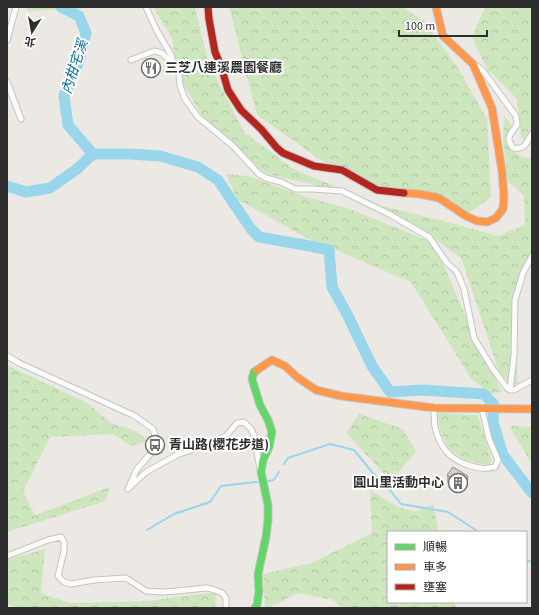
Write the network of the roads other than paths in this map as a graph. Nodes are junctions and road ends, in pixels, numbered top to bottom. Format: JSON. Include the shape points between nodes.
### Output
{"nodes":[{"id":1,"x":16,"y":7,"type":"edge"},
{"id":2,"x":146,"y":7,"type":"edge"},
{"id":3,"x":208,"y":7,"type":"edge"},
{"id":4,"x":436,"y":7,"type":"edge"},
{"id":5,"x":7,"y":40,"type":"edge"},
{"id":6,"x":131,"y":60,"type":"dead end"},
{"id":7,"x":173,"y":64,"type":"junction"},
{"id":8,"x":473,"y":64,"type":"junction"},
{"id":9,"x":7,"y":82,"type":"edge"},
{"id":10,"x":21,"y":119,"type":"dead end"},
{"id":11,"x":532,"y":134,"type":"edge"},
{"id":12,"x":532,"y":256,"type":"edge"},
{"id":13,"x":7,"y":356,"type":"edge"},
{"id":14,"x":532,"y":380,"type":"edge"},
{"id":15,"x":510,"y":390,"type":"junction"},
{"id":16,"x":434,"y":408,"type":"junction"},
{"id":17,"x":484,"y":409,"type":"junction"},
{"id":18,"x":532,"y":409,"type":"edge"},
{"id":19,"x":260,"y":472,"type":"junction"},
{"id":20,"x":7,"y":556,"type":"edge"},
{"id":21,"x":226,"y":608,"type":"edge"},
{"id":22,"x":255,"y":608,"type":"edge"}],
"edges":[{"from":1,"to":5,"type":"street"},
{"from":2,"to":7,"type":"street","via":[[171,55]]},
{"from":3,"to":8,"type":"street","via":[[215,52],[228,90],[241,110],[283,153],[314,166],[342,170],[377,190],[439,198],[466,216],[476,221],[487,222],[496,218],[503,209],[502,171],[492,108]]},
{"from":4,"to":8,"type":"street","via":[[442,36]]},
{"from":6,"to":7,"type":"street","via":[[154,51],[162,53]]},
{"from":7,"to":15,"type":"street","via":[[179,74],[185,99],[198,117],[233,146],[259,174],[295,189],[342,191],[429,237],[457,272],[464,289],[474,338],[493,369]]},
{"from":8,"to":11,"type":"street","via":[[483,71],[516,116],[517,125],[508,138],[513,148],[523,148]]},
{"from":9,"to":10,"type":"street"},
{"from":12,"to":15,"type":"street","via":[[523,273],[515,300],[514,356]]},
{"from":13,"to":19,"type":"street","via":[[135,416],[152,429],[156,439],[152,452],[137,469],[128,489],[146,472],[177,455],[226,436],[237,423],[244,422],[254,435]]},
{"from":14,"to":15,"type":"street"},
{"from":16,"to":17,"type":"street"},
{"from":16,"to":17,"type":"street","via":[[435,426],[441,444],[449,456],[461,463],[484,469],[495,467],[498,460],[489,439]]},
{"from":16,"to":19,"type":"street","via":[[324,393],[272,360],[254,372],[252,379],[272,432]]},
{"from":17,"to":18,"type":"street"},
{"from":19,"to":22,"type":"street","via":[[268,505],[268,520],[258,574],[259,591]]},
{"from":20,"to":21,"type":"street","via":[[60,537],[64,542],[64,551],[58,576],[64,582],[71,584],[126,578],[146,591],[177,592],[206,588],[222,593],[226,598]]}]}
